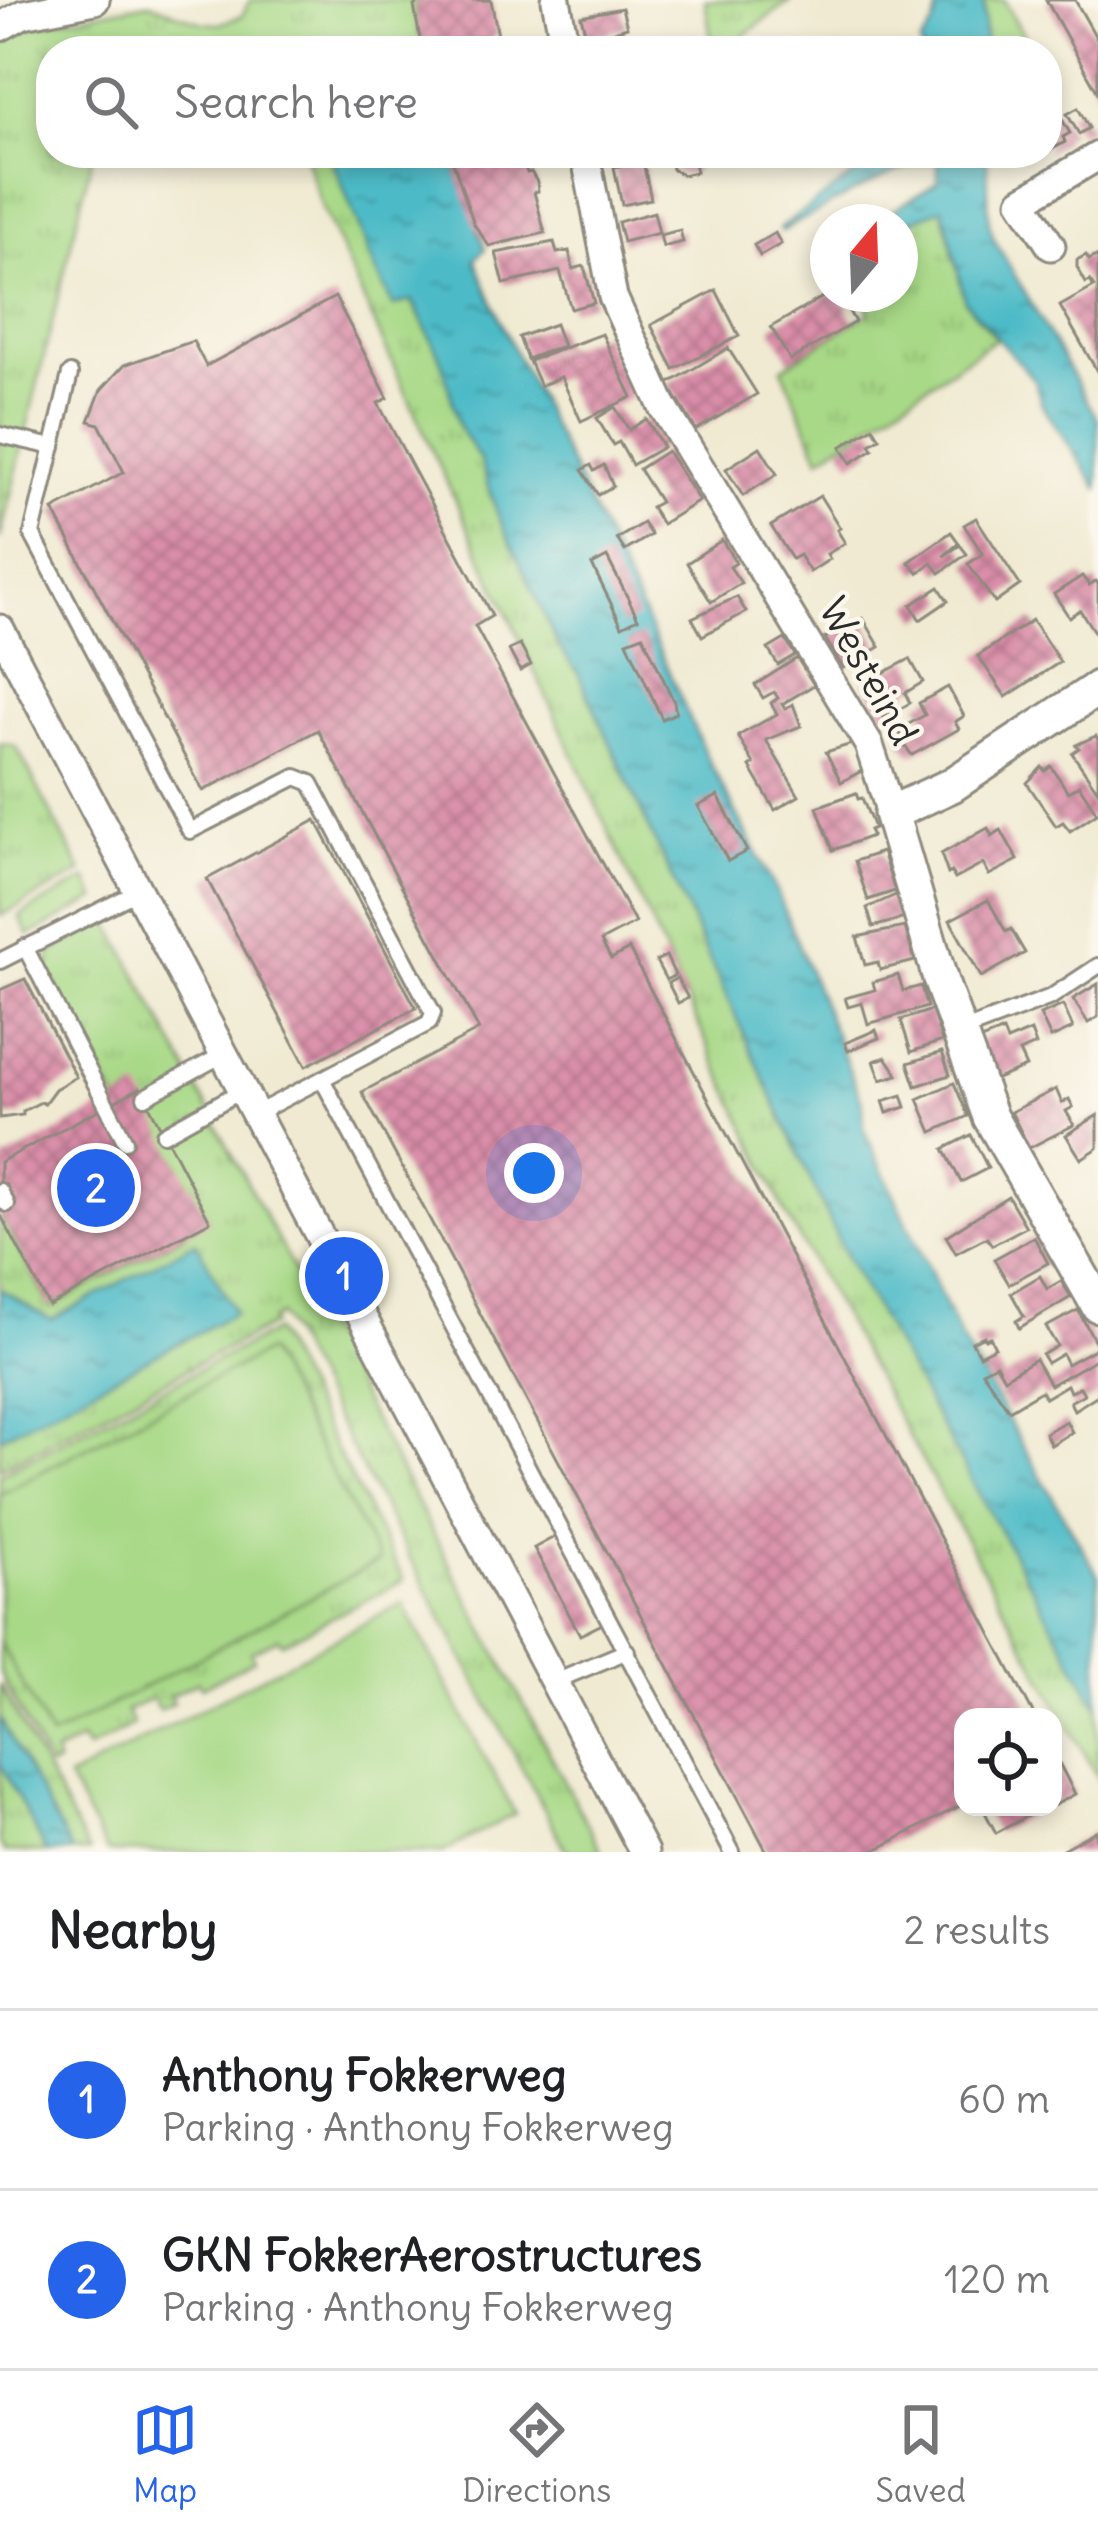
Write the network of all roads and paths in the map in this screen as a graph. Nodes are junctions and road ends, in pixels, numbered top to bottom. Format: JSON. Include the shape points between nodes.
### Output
{"nodes":[{"id":1,"x":95,"y":0,"type":"edge"},
{"id":2,"x":556,"y":0,"type":"edge"},
{"id":3,"x":0,"y":27,"type":"edge"},
{"id":4,"x":563,"y":36,"type":"edge"},
{"id":5,"x":1098,"y":156,"type":"edge"},
{"id":6,"x":589,"y":168,"type":"edge"},
{"id":7,"x":1051,"y":246,"type":"dead end"},
{"id":8,"x":70,"y":374,"type":"dead end"},
{"id":9,"x":0,"y":436,"type":"edge"},
{"id":10,"x":53,"y":447,"type":"junction"},
{"id":11,"x":0,"y":629,"type":"edge"},
{"id":12,"x":1098,"y":688,"type":"edge"},
{"id":13,"x":891,"y":814,"type":"junction"},
{"id":14,"x":139,"y":892,"type":"junction"},
{"id":15,"x":25,"y":947,"type":"junction"},
{"id":16,"x":0,"y":961,"type":"edge"},
{"id":17,"x":1098,"y":966,"type":"edge"},
{"id":18,"x":959,"y":1032,"type":"junction"},
{"id":19,"x":224,"y":1054,"type":"junction"},
{"id":20,"x":322,"y":1079,"type":"junction"},
{"id":21,"x":145,"y":1097,"type":"dead end"},
{"id":22,"x":249,"y":1102,"type":"junction"},
{"id":23,"x":164,"y":1134,"type":"dead end"},
{"id":24,"x":125,"y":1141,"type":"dead end"},
{"id":25,"x":1098,"y":1304,"type":"edge"},
{"id":26,"x":627,"y":1651,"type":"junction"},
{"id":27,"x":554,"y":1682,"type":"junction"},
{"id":28,"x":644,"y":1852,"type":"edge"},
{"id":29,"x":733,"y":1852,"type":"edge"}],
"edges":[{"from":1,"to":3,"type":"street","via":[[22,14]]},
{"from":2,"to":4,"type":"street"},
{"from":5,"to":7,"type":"street","via":[[1022,201]]},
{"from":6,"to":13,"type":"street","name":"Westeind","via":[[613,297],[663,407],[869,746]]},
{"from":8,"to":10,"type":"lane"},
{"from":9,"to":10,"type":"lane"},
{"from":10,"to":20,"type":"lane","via":[[32,534],[190,830],[296,777],[310,783],[433,1013],[429,1023]]},
{"from":11,"to":14,"type":"street"},
{"from":12,"to":13,"type":"street","via":[[952,785]]},
{"from":13,"to":18,"type":"street","name":"Westeind"},
{"from":14,"to":15,"type":"lane"},
{"from":14,"to":19,"type":"street"},
{"from":15,"to":16,"type":"lane"},
{"from":15,"to":24,"type":"lane"},
{"from":17,"to":18,"type":"lane","via":[[1051,997]]},
{"from":18,"to":25,"type":"street","name":"Westeind","via":[[990,1117]]},
{"from":19,"to":21,"type":"lane"},
{"from":19,"to":22,"type":"street"},
{"from":20,"to":22,"type":"lane"},
{"from":20,"to":26,"type":"lane"},
{"from":22,"to":23,"type":"lane"},
{"from":22,"to":27,"type":"street"},
{"from":26,"to":27,"type":"lane"},
{"from":26,"to":29,"type":"lane"},
{"from":27,"to":28,"type":"street"}]}
